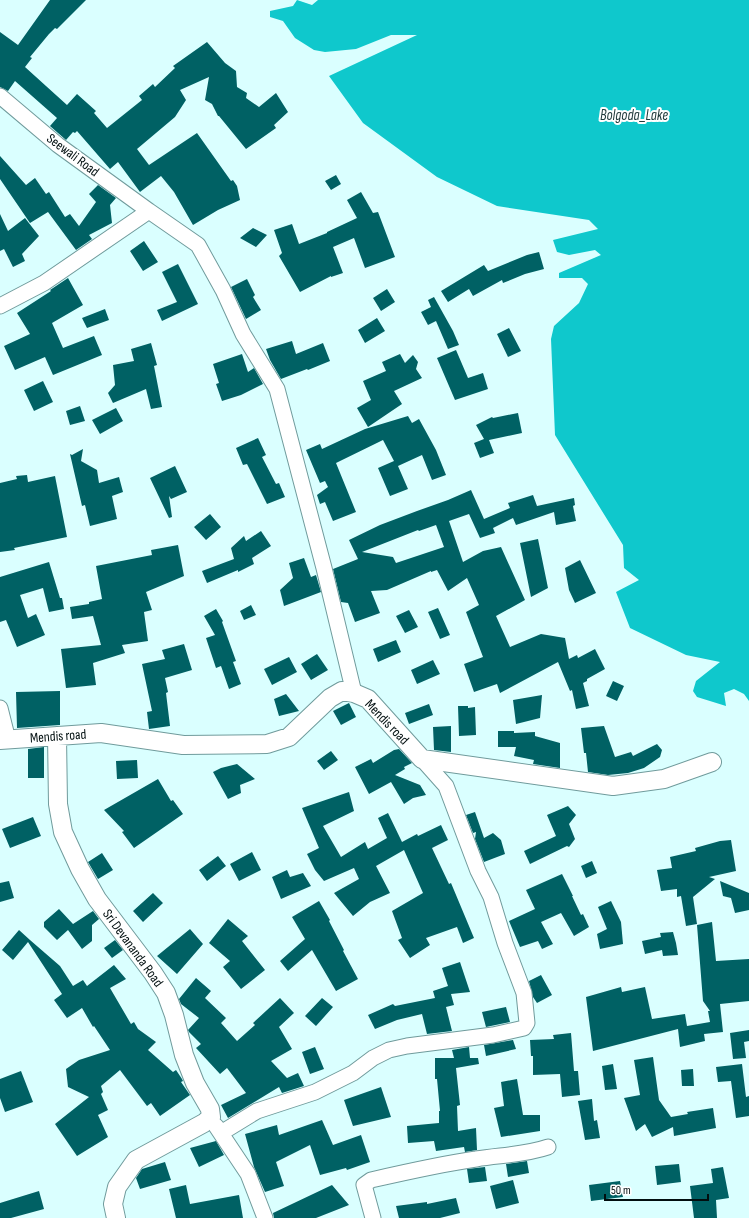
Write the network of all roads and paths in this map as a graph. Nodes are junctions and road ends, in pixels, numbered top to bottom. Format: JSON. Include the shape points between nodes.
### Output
{"nodes":[{"id":1,"x":0,"y":96,"type":"edge"},
{"id":2,"x":149,"y":211,"type":"junction"},
{"id":3,"x":0,"y":306,"type":"edge"},
{"id":4,"x":354,"y":693,"type":"junction"},
{"id":5,"x":0,"y":708,"type":"edge"},
{"id":6,"x":58,"y":736,"type":"junction"},
{"id":7,"x":4,"y":740,"type":"edge"},
{"id":8,"x":422,"y":759,"type":"junction"},
{"id":9,"x":712,"y":762,"type":"dead end"},
{"id":10,"x":211,"y":1117,"type":"junction"},
{"id":11,"x":220,"y":1133,"type":"junction"},
{"id":12,"x":548,"y":1147,"type":"dead end"},
{"id":13,"x":116,"y":1218,"type":"edge"},
{"id":14,"x":265,"y":1218,"type":"edge"},
{"id":15,"x":373,"y":1218,"type":"edge"}],
"edges":[{"from":1,"to":2,"type":"street","name":"Seewali Road","via":[[58,145]]},
{"from":2,"to":3,"type":"street","via":[[44,283]]},
{"from":2,"to":4,"type":"street","name":"Seewali Road","via":[[198,245],[223,290],[243,334],[277,388]]},
{"from":4,"to":6,"type":"street","name":"Mendis road","via":[[342,691],[330,698],[289,737],[267,744],[183,745],[101,733]]},
{"from":4,"to":8,"type":"street","name":"Mendis road","via":[[368,699]]},
{"from":5,"to":7,"type":"street"},
{"from":6,"to":7,"type":"street","name":"Mendis road"},
{"from":6,"to":10,"type":"street","name":"Sri Devananda Road","via":[[58,804],[63,832],[97,899],[166,993],[184,1055],[210,1109]]},
{"from":8,"to":9,"type":"street","via":[[613,786],[664,779]]},
{"from":8,"to":11,"type":"street","via":[[446,786],[478,871],[491,897],[524,993],[527,1023],[524,1028],[493,1035],[389,1050],[353,1073],[315,1092],[257,1111]]},
{"from":10,"to":11,"type":"street","name":"Sri Devananda Road"},
{"from":10,"to":13,"type":"street","via":[[136,1160],[117,1187],[113,1204]]},
{"from":11,"to":14,"type":"street","name":"Sri Devananda Road","via":[[248,1174]]},
{"from":12,"to":15,"type":"street","via":[[477,1158],[371,1180],[364,1185]]}]}
